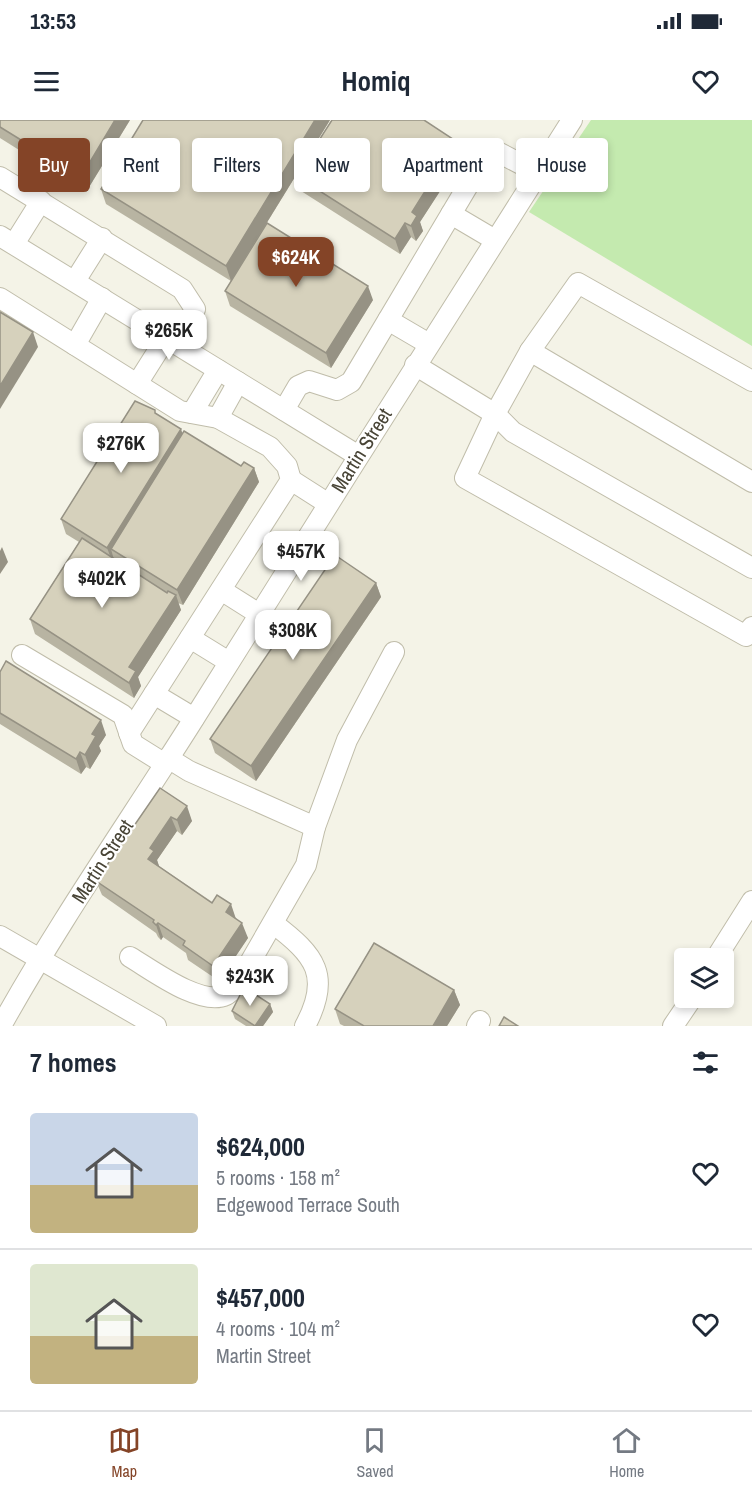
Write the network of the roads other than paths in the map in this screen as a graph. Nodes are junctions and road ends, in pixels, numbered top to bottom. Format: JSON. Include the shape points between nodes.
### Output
{"nodes":[{"id":1,"x":572,"y":120,"type":"edge"},
{"id":2,"x":560,"y":138,"type":"edge"},
{"id":3,"x":516,"y":162,"type":"edge"},
{"id":4,"x":0,"y":177,"type":"edge"},
{"id":5,"x":526,"y":192,"type":"edge"},
{"id":6,"x":41,"y":201,"type":"junction"},
{"id":7,"x":452,"y":214,"type":"junction"},
{"id":8,"x":102,"y":238,"type":"junction"},
{"id":9,"x":7,"y":240,"type":"edge"},
{"id":10,"x":495,"y":240,"type":"junction"},
{"id":11,"x":75,"y":281,"type":"junction"},
{"id":12,"x":0,"y":298,"type":"edge"},
{"id":13,"x":102,"y":298,"type":"junction"},
{"id":14,"x":388,"y":320,"type":"junction"},
{"id":15,"x":172,"y":341,"type":"junction"},
{"id":16,"x":429,"y":344,"type":"junction"},
{"id":17,"x":75,"y":345,"type":"junction"},
{"id":18,"x":530,"y":351,"type":"junction"},
{"id":19,"x":415,"y":365,"type":"junction"},
{"id":20,"x":218,"y":369,"type":"junction"},
{"id":21,"x":752,"y":381,"type":"edge"},
{"id":22,"x":238,"y":382,"type":"junction"},
{"id":23,"x":137,"y":384,"type":"junction"},
{"id":24,"x":284,"y":410,"type":"junction"},
{"id":25,"x":192,"y":413,"type":"junction"},
{"id":26,"x":495,"y":414,"type":"junction"},
{"id":27,"x":218,"y":418,"type":"junction"},
{"id":28,"x":357,"y":455,"type":"junction"},
{"id":29,"x":291,"y":480,"type":"junction"},
{"id":30,"x":752,"y":482,"type":"edge"},
{"id":31,"x":327,"y":503,"type":"junction"},
{"id":32,"x":752,"y":568,"type":"edge"},
{"id":33,"x":221,"y":590,"type":"junction"},
{"id":34,"x":259,"y":614,"type":"junction"},
{"id":35,"x":752,"y":627,"type":"edge"},
{"id":36,"x":190,"y":638,"type":"junction"},
{"id":37,"x":394,"y":652,"type":"dead end"},
{"id":38,"x":22,"y":656,"type":"dead end"},
{"id":39,"x":229,"y":662,"type":"junction"},
{"id":40,"x":153,"y":694,"type":"junction"},
{"id":41,"x":194,"y":718,"type":"junction"},
{"id":42,"x":129,"y":733,"type":"junction"},
{"id":43,"x":166,"y":761,"type":"junction"},
{"id":44,"x":315,"y":827,"type":"junction"},
{"id":45,"x":752,"y":901,"type":"edge"},
{"id":46,"x":274,"y":924,"type":"junction"},
{"id":47,"x":0,"y":936,"type":"edge"},
{"id":48,"x":722,"y":948,"type":"edge"},
{"id":49,"x":130,"y":957,"type":"dead end"},
{"id":50,"x":38,"y":959,"type":"junction"},
{"id":51,"x":685,"y":1008,"type":"edge"},
{"id":52,"x":1,"y":1026,"type":"edge"},
{"id":53,"x":156,"y":1026,"type":"edge"},
{"id":54,"x":305,"y":1026,"type":"edge"},
{"id":55,"x":673,"y":1026,"type":"edge"}],
"edges":[{"from":1,"to":2,"type":"street","name":"Martin Street"},
{"from":3,"to":7,"type":"street","via":[[494,150],[485,158]]},
{"from":4,"to":6,"type":"street"},
{"from":5,"to":10,"type":"street","name":"Martin Street"},
{"from":6,"to":8,"type":"street"},
{"from":6,"to":9,"type":"street"},
{"from":7,"to":10,"type":"street"},
{"from":7,"to":14,"type":"street"},
{"from":8,"to":11,"type":"street"},
{"from":8,"to":15,"type":"street","via":[[182,290],[195,309]]},
{"from":9,"to":11,"type":"street"},
{"from":10,"to":16,"type":"street","name":"Martin Street"},
{"from":11,"to":13,"type":"street"},
{"from":12,"to":17,"type":"street"},
{"from":13,"to":15,"type":"street"},
{"from":13,"to":17,"type":"street"},
{"from":14,"to":16,"type":"street"},
{"from":14,"to":24,"type":"street","via":[[351,382],[337,390],[309,381],[298,386]]},
{"from":15,"to":20,"type":"street"},
{"from":15,"to":23,"type":"street"},
{"from":16,"to":19,"type":"street","name":"Martin Street"},
{"from":17,"to":23,"type":"street"},
{"from":18,"to":21,"type":"street","via":[[578,283]]},
{"from":18,"to":26,"type":"street"},
{"from":18,"to":30,"type":"street"},
{"from":19,"to":26,"type":"street"},
{"from":19,"to":28,"type":"street","name":"Martin Street"},
{"from":20,"to":22,"type":"street"},
{"from":20,"to":25,"type":"street"},
{"from":22,"to":24,"type":"street"},
{"from":22,"to":27,"type":"street"},
{"from":23,"to":25,"type":"street","via":[[180,411]]},
{"from":24,"to":28,"type":"street"},
{"from":25,"to":27,"type":"street"},
{"from":26,"to":32,"type":"street","via":[[513,432]]},
{"from":26,"to":35,"type":"street","via":[[465,478],[746,636]]},
{"from":27,"to":29,"type":"street","via":[[279,455]]},
{"from":28,"to":31,"type":"street","name":"Martin Street"},
{"from":29,"to":31,"type":"street"},
{"from":29,"to":33,"type":"street"},
{"from":31,"to":34,"type":"street","name":"Martin Street"},
{"from":33,"to":34,"type":"street"},
{"from":33,"to":36,"type":"street"},
{"from":34,"to":39,"type":"street","name":"Martin Street"},
{"from":36,"to":39,"type":"street"},
{"from":36,"to":40,"type":"street"},
{"from":37,"to":44,"type":"street","via":[[347,740]]},
{"from":38,"to":42,"type":"street","via":[[123,715]]},
{"from":39,"to":41,"type":"street","name":"Martin Street"},
{"from":40,"to":41,"type":"street"},
{"from":40,"to":42,"type":"street"},
{"from":41,"to":43,"type":"street","name":"Martin Street"},
{"from":42,"to":43,"type":"street","via":[[133,744]]},
{"from":43,"to":44,"type":"street"},
{"from":43,"to":50,"type":"street","name":"Martin Street"},
{"from":44,"to":46,"type":"street","via":[[306,865]]},
{"from":45,"to":48,"type":"street"},
{"from":46,"to":49,"type":"street","via":[[237,986],[225,995],[192,993]]},
{"from":46,"to":54,"type":"street","via":[[301,945],[316,969],[318,988]]},
{"from":47,"to":50,"type":"street"},
{"from":50,"to":52,"type":"street","name":"Martin Street"},
{"from":50,"to":53,"type":"street"},
{"from":51,"to":55,"type":"street"}]}
